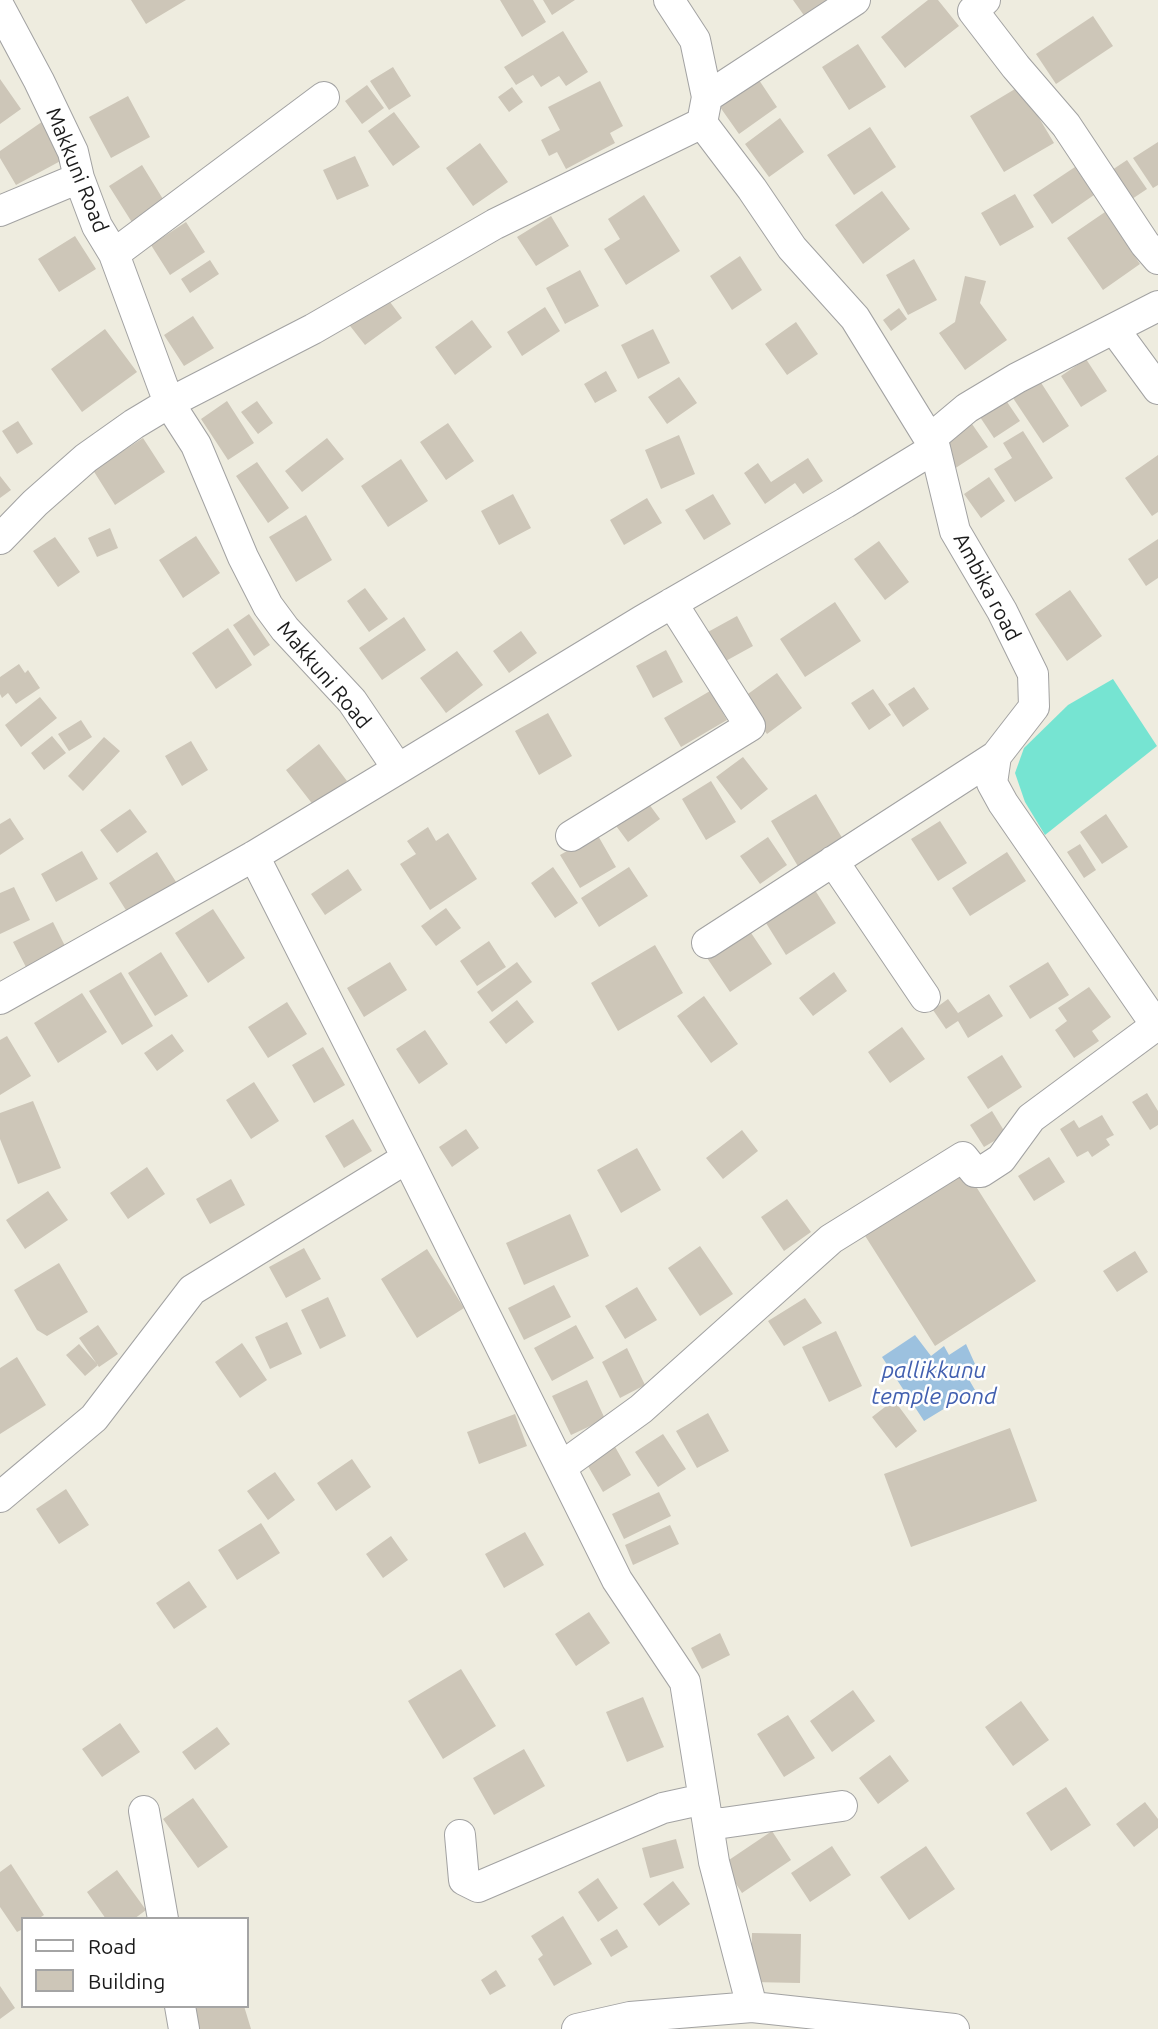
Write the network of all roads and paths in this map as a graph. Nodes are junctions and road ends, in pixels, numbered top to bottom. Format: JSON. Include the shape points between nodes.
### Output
{"nodes":[{"id":1,"x":668,"y":0,"type":"edge"},
{"id":2,"x":855,"y":0,"type":"edge"},
{"id":3,"x":974,"y":4,"type":"edge"},
{"id":4,"x":0,"y":8,"type":"edge"},
{"id":5,"x":324,"y":97,"type":"dead end"},
{"id":6,"x":704,"y":110,"type":"junction"},
{"id":7,"x":79,"y":178,"type":"junction"},
{"id":8,"x":0,"y":211,"type":"edge"},
{"id":9,"x":114,"y":254,"type":"junction"},
{"id":10,"x":1158,"y":259,"type":"edge"},
{"id":11,"x":1158,"y":306,"type":"edge"},
{"id":12,"x":1114,"y":329,"type":"junction"},
{"id":13,"x":1158,"y":389,"type":"edge"},
{"id":14,"x":169,"y":403,"type":"junction"},
{"id":15,"x":933,"y":443,"type":"junction"},
{"id":16,"x":0,"y":539,"type":"edge"},
{"id":17,"x":672,"y":603,"type":"junction"},
{"id":18,"x":996,"y":756,"type":"junction"},
{"id":19,"x":398,"y":769,"type":"junction"},
{"id":20,"x":571,"y":836,"type":"dead end"},
{"id":21,"x":254,"y":856,"type":"junction"},
{"id":22,"x":833,"y":861,"type":"junction"},
{"id":23,"x":706,"y":943,"type":"dead end"},
{"id":24,"x":2,"y":995,"type":"edge"},
{"id":25,"x":925,"y":996,"type":"dead end"},
{"id":26,"x":1157,"y":1026,"type":"edge"},
{"id":27,"x":407,"y":1157,"type":"junction"},
{"id":28,"x":561,"y":1467,"type":"junction"},
{"id":29,"x":0,"y":1497,"type":"edge"},
{"id":30,"x":842,"y":1806,"type":"dead end"},
{"id":31,"x":144,"y":1811,"type":"dead end"},
{"id":32,"x":706,"y":1811,"type":"junction"},
{"id":33,"x":460,"y":1835,"type":"dead end"},
{"id":34,"x":163,"y":1917,"type":"edge"},
{"id":35,"x":752,"y":2007,"type":"junction"},
{"id":36,"x":180,"y":2008,"type":"edge"},
{"id":37,"x":184,"y":2029,"type":"edge"},
{"id":38,"x":577,"y":2029,"type":"edge"},
{"id":39,"x":954,"y":2029,"type":"edge"}],
"edges":[{"from":1,"to":6,"type":"street","name":"Ambika road","via":[[695,40]]},
{"from":2,"to":6,"type":"street"},
{"from":3,"to":10,"type":"street","via":[[1016,67],[1066,125]]},
{"from":4,"to":7,"type":"street","name":"Makkuni Road","via":[[73,152]]},
{"from":5,"to":9,"type":"street"},
{"from":6,"to":14,"type":"street","via":[[313,329]]},
{"from":6,"to":15,"type":"street","name":"Ambika road","via":[[792,248],[855,318]]},
{"from":7,"to":8,"type":"street"},
{"from":7,"to":9,"type":"street","name":"Makkuni Road","via":[[97,226]]},
{"from":9,"to":14,"type":"street","name":"Makkuni Road"},
{"from":11,"to":12,"type":"street"},
{"from":12,"to":13,"type":"street"},
{"from":12,"to":15,"type":"street","via":[[967,408]]},
{"from":14,"to":16,"type":"street","via":[[86,458]]},
{"from":14,"to":19,"type":"street","name":"Makkuni Road","via":[[196,445],[268,606],[352,701]]},
{"from":15,"to":17,"type":"street","via":[[845,503]]},
{"from":15,"to":18,"type":"street","name":"Ambika road","via":[[955,531],[1033,674],[1034,707]]},
{"from":17,"to":19,"type":"street"},
{"from":17,"to":20,"type":"street","via":[[750,726]]},
{"from":18,"to":22,"type":"street","name":"Ambika road"},
{"from":18,"to":26,"type":"street","via":[[992,783],[1003,803]]},
{"from":19,"to":21,"type":"street"},
{"from":21,"to":24,"type":"street"},
{"from":21,"to":27,"type":"street"},
{"from":22,"to":23,"type":"street","name":"Ambika road"},
{"from":22,"to":25,"type":"street"},
{"from":26,"to":28,"type":"street","via":[[1031,1118],[1001,1159],[975,1172],[963,1157],[831,1239],[641,1409]]},
{"from":27,"to":28,"type":"street"},
{"from":27,"to":29,"type":"street","via":[[192,1290],[94,1418]]},
{"from":28,"to":32,"type":"street","via":[[617,1580],[685,1682]]},
{"from":30,"to":32,"type":"street","via":[[723,1823]]},
{"from":31,"to":34,"type":"street"},
{"from":32,"to":33,"type":"street","via":[[663,1808],[478,1886],[464,1880]]},
{"from":32,"to":35,"type":"street","via":[[714,1862]]},
{"from":35,"to":38,"type":"street","via":[[630,2017]]},
{"from":35,"to":39,"type":"street"},
{"from":36,"to":37,"type":"street"}]}
